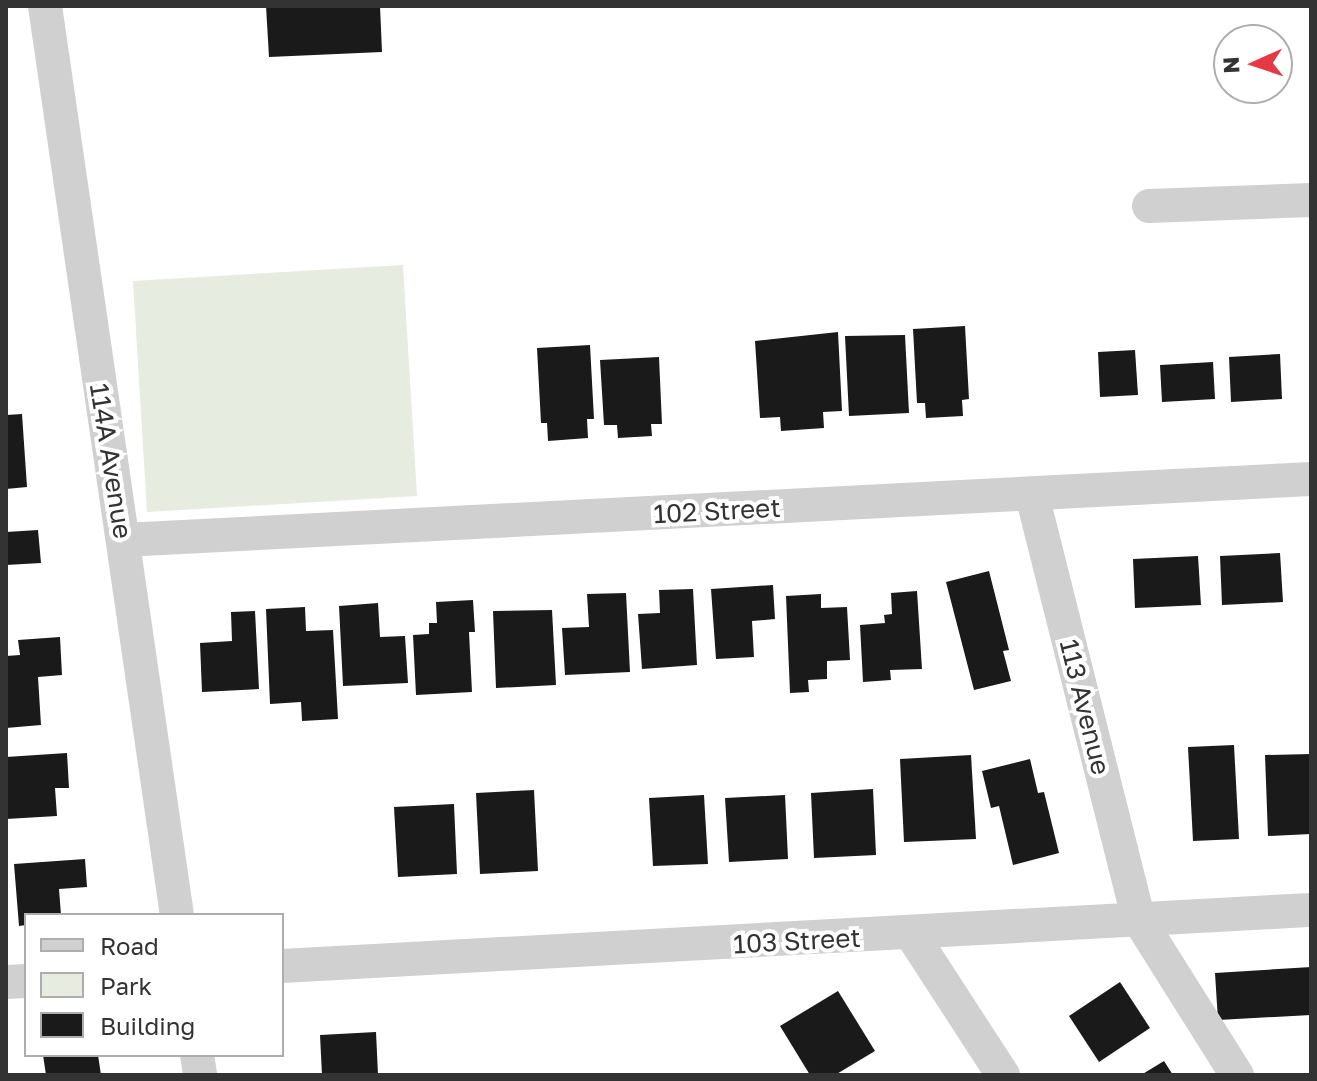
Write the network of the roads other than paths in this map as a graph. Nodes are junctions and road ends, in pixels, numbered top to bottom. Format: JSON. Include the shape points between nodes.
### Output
{"nodes":[{"id":1,"x":45,"y":6,"type":"edge"},
{"id":2,"x":1311,"y":200,"type":"edge"},
{"id":3,"x":1149,"y":206,"type":"dead end"},
{"id":4,"x":1311,"y":479,"type":"edge"},
{"id":5,"x":1032,"y":495,"type":"junction"},
{"id":6,"x":123,"y":540,"type":"junction"},
{"id":7,"x":1311,"y":910,"type":"edge"},
{"id":8,"x":177,"y":913,"type":"edge"},
{"id":9,"x":1138,"y":918,"type":"junction"},
{"id":10,"x":912,"y":935,"type":"junction"},
{"id":11,"x":284,"y":966,"type":"edge"},
{"id":12,"x":1003,"y":1075,"type":"edge"},
{"id":13,"x":1237,"y":1075,"type":"edge"}],
"edges":[{"from":1,"to":6,"type":"street","name":"114A Avenue"},
{"from":2,"to":3,"type":"street"},
{"from":4,"to":5,"type":"street","name":"102 Street"},
{"from":5,"to":6,"type":"street","name":"102 Street"},
{"from":5,"to":9,"type":"street","name":"113 Avenue"},
{"from":6,"to":8,"type":"street","name":"114A Avenue"},
{"from":7,"to":9,"type":"street","name":"103 Street"},
{"from":9,"to":10,"type":"street","name":"103 Street"},
{"from":9,"to":13,"type":"street","name":"113 Avenue"},
{"from":10,"to":11,"type":"street","name":"103 Street"},
{"from":10,"to":12,"type":"street"}]}
